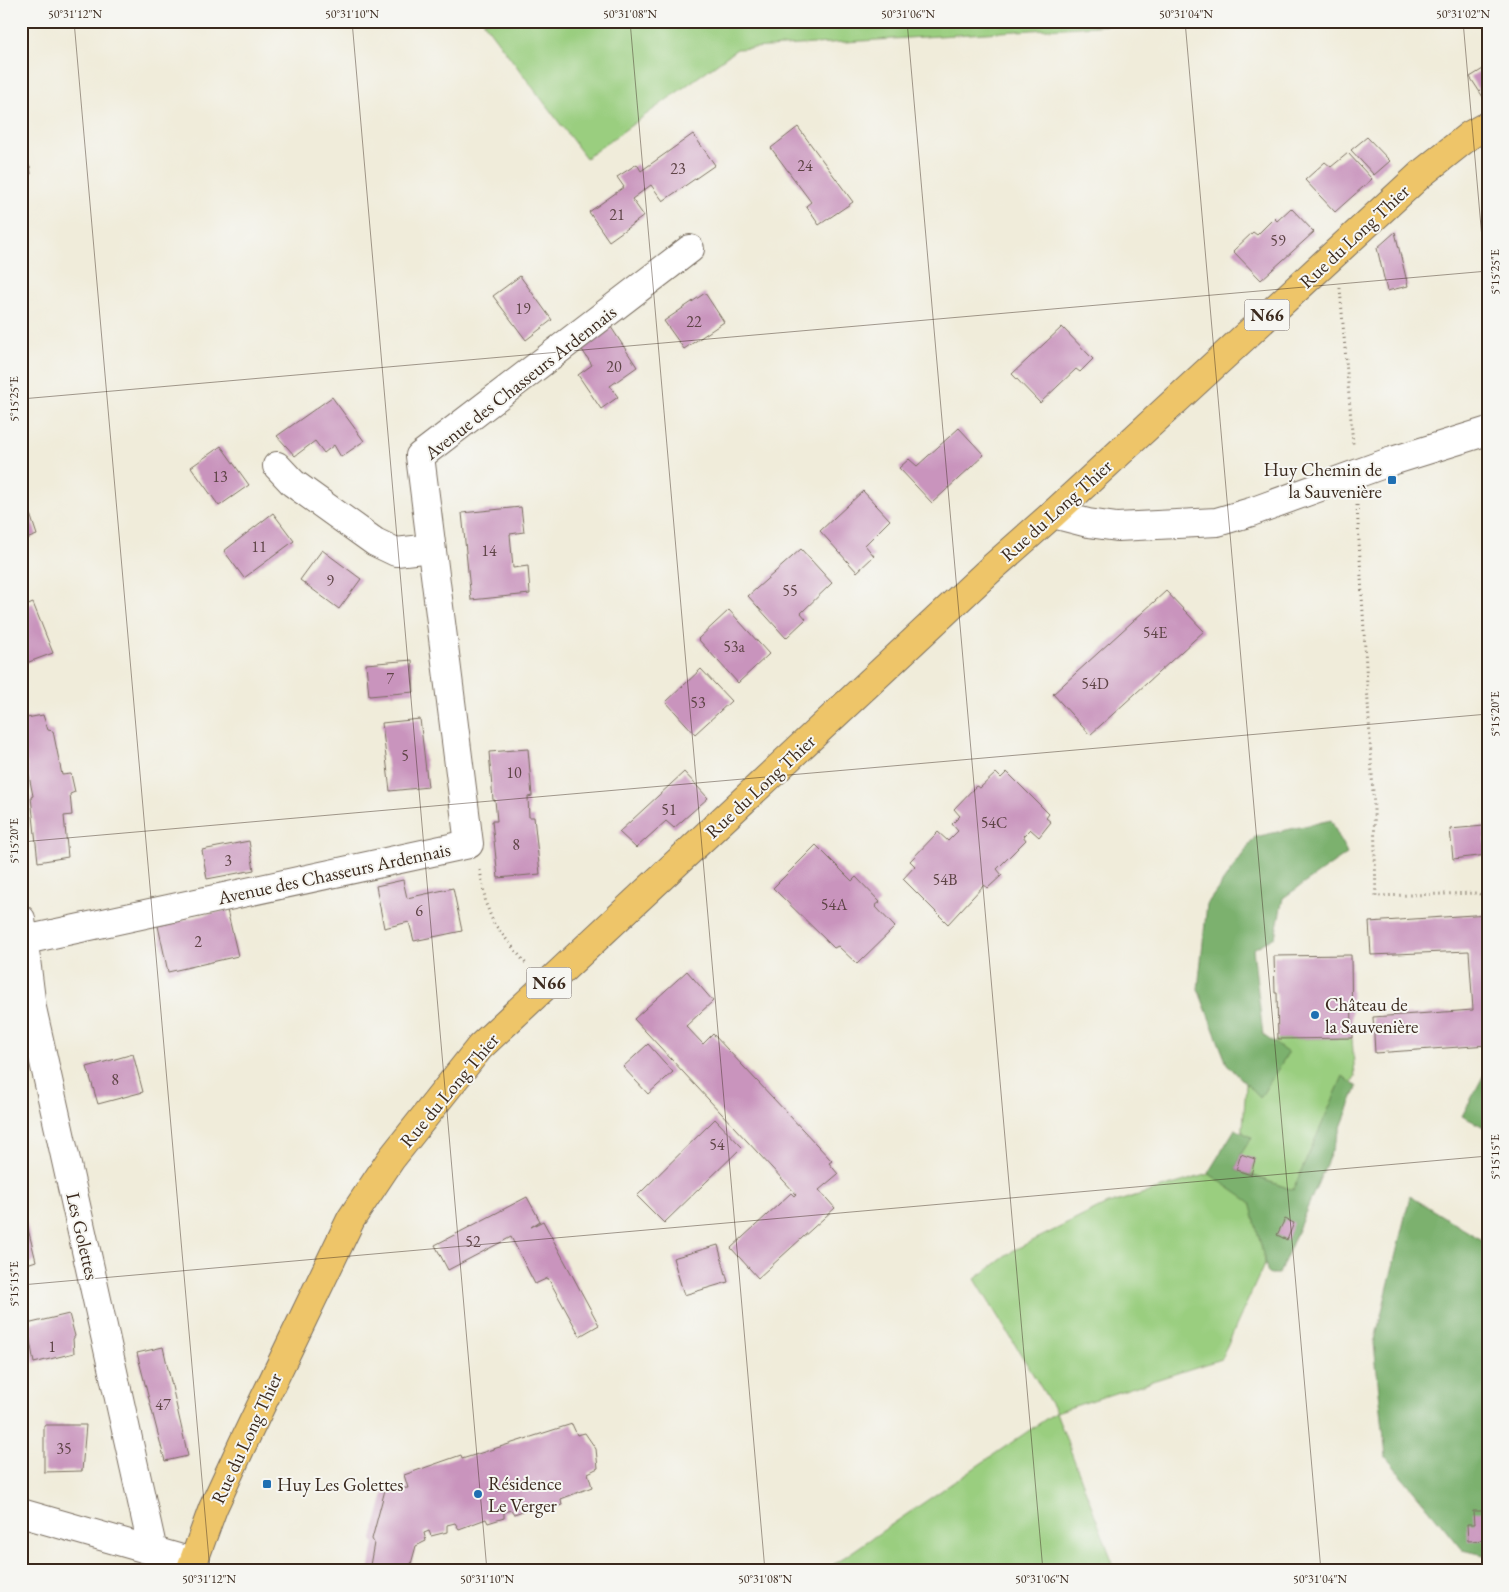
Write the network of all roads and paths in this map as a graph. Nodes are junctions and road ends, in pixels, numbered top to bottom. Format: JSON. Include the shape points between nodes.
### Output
{"nodes":[{"id":1,"x":1488,"y":124,"type":"edge"},
{"id":2,"x":690,"y":250,"type":"dead end"},
{"id":3,"x":1337,"y":250,"type":"junction"},
{"id":4,"x":1488,"y":431,"type":"edge"},
{"id":5,"x":277,"y":466,"type":"dead end"},
{"id":6,"x":1356,"y":474,"type":"junction"},
{"id":7,"x":1053,"y":514,"type":"junction"},
{"id":8,"x":431,"y":548,"type":"junction"},
{"id":9,"x":469,"y":844,"type":"junction"},
{"id":10,"x":1488,"y":899,"type":"edge"},
{"id":11,"x":23,"y":929,"type":"edge"},
{"id":12,"x":544,"y":987,"type":"junction"},
{"id":13,"x":27,"y":1008,"type":"edge"},
{"id":14,"x":21,"y":1513,"type":"edge"},
{"id":15,"x":153,"y":1551,"type":"junction"},
{"id":16,"x":191,"y":1567,"type":"edge"}],
"edges":[{"from":1,"to":3,"type":"main road","name":"Rue du Long Thier","number":"N66","via":[[1421,174]]},
{"from":2,"to":8,"type":"street","name":"Avenue des Chasseurs Ardennais","via":[[420,456]]},
{"from":3,"to":6,"type":"path"},
{"from":3,"to":7,"type":"main road","name":"Rue du Long Thier","number":"N66"},
{"from":4,"to":6,"type":"street"},
{"from":5,"to":8,"type":"street","via":[[293,483],[375,542],[396,552]]},
{"from":6,"to":7,"type":"street","via":[[1217,522],[1117,527]]},
{"from":6,"to":10,"type":"path","via":[[1376,896],[1478,893]]},
{"from":7,"to":12,"type":"main road","name":"Rue du Long Thier","number":"N66"},
{"from":8,"to":9,"type":"street","name":"Avenue des Chasseurs Ardennais"},
{"from":9,"to":11,"type":"street","name":"Avenue des Chasseurs Ardennais"},
{"from":9,"to":12,"type":"path","via":[[479,865],[486,904],[494,924]]},
{"from":11,"to":13,"type":"street","name":"Les Golettes"},
{"from":12,"to":16,"type":"main road","name":"Rue du Long Thier","number":"N66","via":[[480,1047],[391,1159],[351,1219],[213,1508]]},
{"from":13,"to":15,"type":"street","name":"Les Golettes"},
{"from":14,"to":15,"type":"street"},
{"from":15,"to":16,"type":"street"}]}
